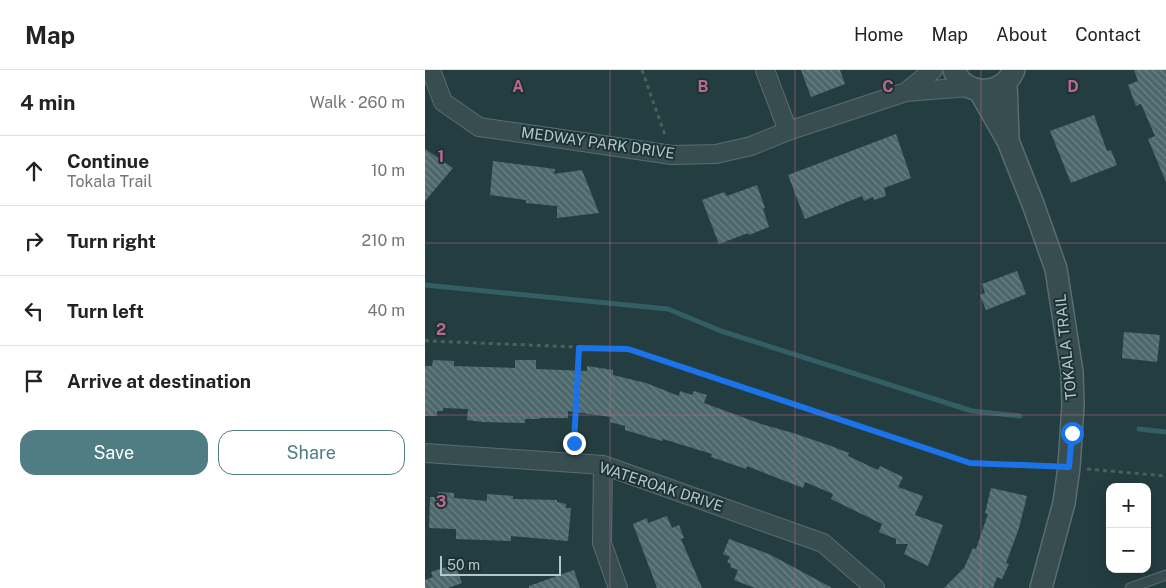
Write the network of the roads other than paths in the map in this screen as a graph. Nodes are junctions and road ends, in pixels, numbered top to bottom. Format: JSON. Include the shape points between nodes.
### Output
{"nodes":[{"id":1,"x":431,"y":70,"type":"edge"},
{"id":2,"x":765,"y":70,"type":"edge"},
{"id":3,"x":933,"y":70,"type":"edge"},
{"id":4,"x":954,"y":70,"type":"edge"},
{"id":5,"x":1010,"y":76,"type":"edge"},
{"id":6,"x":974,"y":89,"type":"junction"},
{"id":7,"x":906,"y":92,"type":"junction"},
{"id":8,"x":788,"y":131,"type":"junction"},
{"id":9,"x":1008,"y":140,"type":"junction"},
{"id":10,"x":425,"y":453,"type":"edge"},
{"id":11,"x":603,"y":465,"type":"junction"},
{"id":12,"x":1166,"y":575,"type":"edge"},
{"id":13,"x":1044,"y":586,"type":"edge"},
{"id":14,"x":618,"y":588,"type":"edge"},
{"id":15,"x":875,"y":588,"type":"edge"},
{"id":16,"x":1130,"y":588,"type":"edge"}],
"edges":[{"from":1,"to":8,"type":"street","name":"MEDWAY PARK DRIVE","via":[[443,102],[479,127],[672,155],[716,154],[751,146]]},
{"from":2,"to":8,"type":"street"},
{"from":3,"to":7,"type":"street","name":"MEDWAY PARK DRIVE"},
{"from":4,"to":6,"type":"street","name":"TOKALA TRAIL","via":[[961,81]]},
{"from":5,"to":6,"type":"street","via":[[998,88],[989,91]]},
{"from":5,"to":9,"type":"street","name":"TOKALA TRAIL"},
{"from":6,"to":7,"type":"street","name":"MEDWAY PARK DRIVE"},
{"from":6,"to":9,"type":"street","name":"TOKALA TRAIL"},
{"from":7,"to":8,"type":"street","name":"MEDWAY PARK DRIVE"},
{"from":9,"to":13,"type":"street","name":"TOKALA TRAIL","via":[[1053,262],[1061,293],[1072,372],[1069,467],[1064,503]]},
{"from":10,"to":11,"type":"street","name":"WATEROAK DRIVE"},
{"from":11,"to":14,"type":"street","via":[[601,543]]},
{"from":11,"to":15,"type":"street","name":"WATEROAK DRIVE","via":[[823,543]]},
{"from":12,"to":16,"type":"lane"}]}
